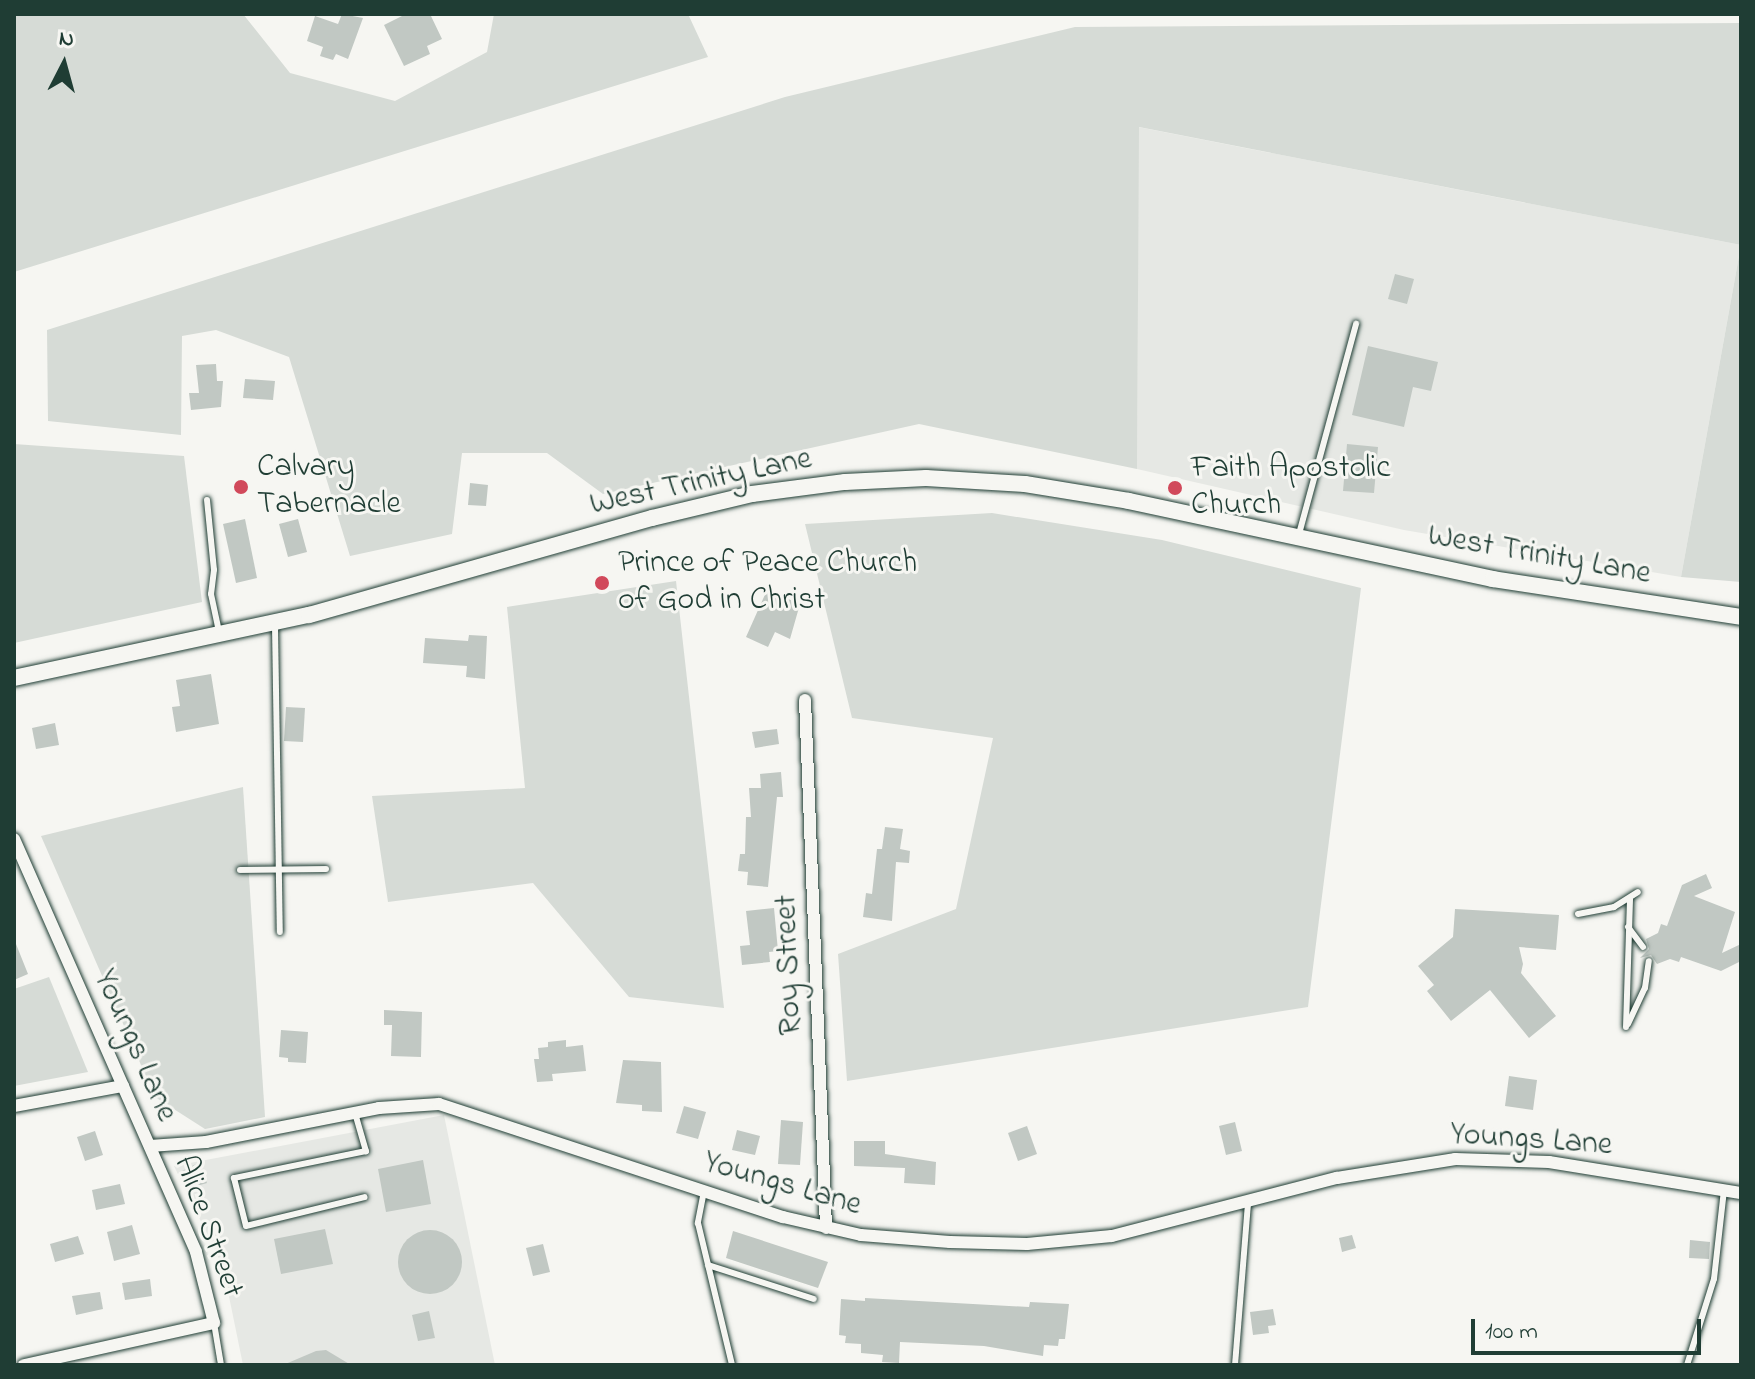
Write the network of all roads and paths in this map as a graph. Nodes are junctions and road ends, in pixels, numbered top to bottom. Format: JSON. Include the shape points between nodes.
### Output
{"nodes":[{"id":1,"x":1356,"y":324,"type":"dead end"},
{"id":2,"x":207,"y":500,"type":"dead end"},
{"id":3,"x":1298,"y":538,"type":"junction"},
{"id":4,"x":1741,"y":617,"type":"edge"},
{"id":5,"x":275,"y":622,"type":"junction"},
{"id":6,"x":219,"y":635,"type":"junction"},
{"id":7,"x":14,"y":678,"type":"edge"},
{"id":8,"x":805,"y":700,"type":"dead end"},
{"id":9,"x":14,"y":839,"type":"edge"},
{"id":10,"x":279,"y":869,"type":"junction"},
{"id":11,"x":326,"y":869,"type":"dead end"},
{"id":12,"x":240,"y":870,"type":"dead end"},
{"id":13,"x":1638,"y":892,"type":"dead end"},
{"id":14,"x":1630,"y":899,"type":"junction"},
{"id":15,"x":1578,"y":914,"type":"dead end"},
{"id":16,"x":1628,"y":927,"type":"junction"},
{"id":17,"x":280,"y":932,"type":"dead end"},
{"id":18,"x":1643,"y":947,"type":"dead end"},
{"id":19,"x":1649,"y":961,"type":"dead end"},
{"id":20,"x":123,"y":1086,"type":"junction"},
{"id":21,"x":14,"y":1106,"type":"edge"},
{"id":22,"x":355,"y":1113,"type":"junction"},
{"id":23,"x":150,"y":1146,"type":"junction"},
{"id":24,"x":1724,"y":1190,"type":"junction"},
{"id":25,"x":704,"y":1191,"type":"junction"},
{"id":26,"x":1741,"y":1193,"type":"edge"},
{"id":27,"x":365,"y":1197,"type":"dead end"},
{"id":28,"x":1248,"y":1202,"type":"junction"},
{"id":29,"x":826,"y":1228,"type":"junction"},
{"id":30,"x":708,"y":1265,"type":"junction"},
{"id":31,"x":814,"y":1299,"type":"dead end"},
{"id":32,"x":214,"y":1323,"type":"junction"},
{"id":33,"x":24,"y":1365,"type":"edge"},
{"id":34,"x":221,"y":1365,"type":"edge"},
{"id":35,"x":732,"y":1365,"type":"edge"},
{"id":36,"x":1235,"y":1365,"type":"edge"},
{"id":37,"x":1687,"y":1365,"type":"edge"}],
"edges":[{"from":1,"to":3,"type":"lane"},
{"from":2,"to":6,"type":"lane","via":[[214,570],[211,594]]},
{"from":3,"to":4,"type":"main road","name":"West Trinity Lane","via":[[1493,579]]},
{"from":3,"to":5,"type":"main road","name":"West Trinity Lane","via":[[1025,484],[926,478],[845,482],[752,494],[652,518]]},
{"from":5,"to":6,"type":"main road","name":"West Trinity Lane"},
{"from":5,"to":10,"type":"lane"},
{"from":6,"to":7,"type":"main road","name":"West Trinity Lane"},
{"from":8,"to":29,"type":"street","name":"Roy Street"},
{"from":9,"to":20,"type":"street","name":"Youngs Lane"},
{"from":10,"to":11,"type":"lane"},
{"from":10,"to":12,"type":"lane"},
{"from":10,"to":17,"type":"lane"},
{"from":13,"to":14,"type":"lane"},
{"from":14,"to":15,"type":"lane"},
{"from":14,"to":16,"type":"lane"},
{"from":16,"to":18,"type":"lane"},
{"from":16,"to":19,"type":"lane","via":[[1626,1027],[1645,988]]},
{"from":20,"to":21,"type":"street"},
{"from":20,"to":23,"type":"street","name":"Youngs Lane"},
{"from":22,"to":23,"type":"street","name":"Youngs Lane","via":[[206,1142]]},
{"from":22,"to":25,"type":"street","name":"Youngs Lane","via":[[424,1103],[448,1106]]},
{"from":22,"to":27,"type":"lane","via":[[366,1151],[234,1178],[246,1226]]},
{"from":23,"to":32,"type":"street","name":"Alice Street","via":[[196,1252]]},
{"from":24,"to":26,"type":"street","name":"Youngs Lane"},
{"from":24,"to":28,"type":"street","name":"Youngs Lane","via":[[1549,1162],[1455,1159],[1380,1168]]},
{"from":24,"to":37,"type":"lane","via":[[1714,1279]]},
{"from":25,"to":29,"type":"street","name":"Youngs Lane"},
{"from":25,"to":30,"type":"lane","via":[[698,1223]]},
{"from":28,"to":29,"type":"street","name":"Youngs Lane","via":[[1124,1234],[1027,1244],[896,1239]]},
{"from":28,"to":36,"type":"lane"},
{"from":30,"to":31,"type":"lane"},
{"from":30,"to":35,"type":"lane"},
{"from":32,"to":33,"type":"street","name":"Alice Street"},
{"from":32,"to":34,"type":"lane"}]}
